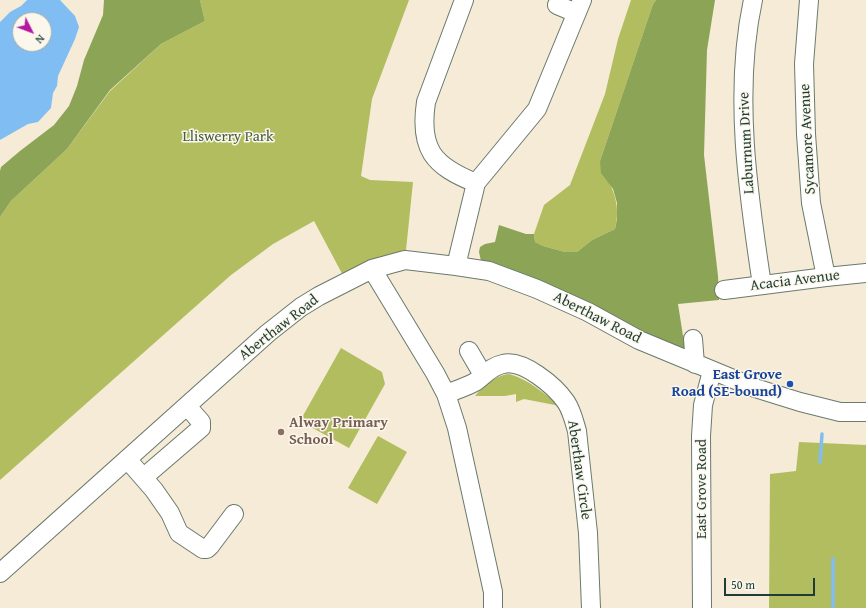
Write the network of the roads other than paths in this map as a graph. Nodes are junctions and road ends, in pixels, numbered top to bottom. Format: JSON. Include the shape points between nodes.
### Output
{"nodes":[{"id":1,"x":464,"y":0,"type":"edge"},
{"id":2,"x":754,"y":0,"type":"edge"},
{"id":3,"x":809,"y":0,"type":"edge"},
{"id":4,"x":557,"y":5,"type":"dead end"},
{"id":5,"x":579,"y":6,"type":"edge"},
{"id":6,"x":476,"y":183,"type":"junction"},
{"id":7,"x":456,"y":266,"type":"junction"},
{"id":8,"x":372,"y":269,"type":"junction"},
{"id":9,"x":866,"y":273,"type":"edge"},
{"id":10,"x":826,"y":276,"type":"junction"},
{"id":11,"x":762,"y":285,"type":"junction"},
{"id":12,"x":724,"y":290,"type":"dead end"},
{"id":13,"x":693,"y":339,"type":"dead end"},
{"id":14,"x":469,"y":351,"type":"dead end"},
{"id":15,"x":695,"y":364,"type":"junction"},
{"id":16,"x":712,"y":371,"type":"junction"},
{"id":17,"x":483,"y":375,"type":"junction"},
{"id":18,"x":446,"y":394,"type":"junction"},
{"id":19,"x":187,"y":406,"type":"junction"},
{"id":20,"x":866,"y":412,"type":"edge"},
{"id":21,"x":127,"y":459,"type":"junction"},
{"id":22,"x":144,"y":478,"type":"junction"},
{"id":23,"x":234,"y":514,"type":"dead end"},
{"id":24,"x":0,"y":573,"type":"edge"},
{"id":25,"x":493,"y":608,"type":"edge"},
{"id":26,"x":591,"y":608,"type":"edge"},
{"id":27,"x":702,"y":608,"type":"edge"}],
"edges":[{"from":1,"to":6,"type":"street","via":[[426,102],[425,135],[436,160],[454,173]]},
{"from":2,"to":11,"type":"street","name":"Laburnum Drive","via":[[750,14],[745,68],[744,116],[750,208]]},
{"from":3,"to":10,"type":"street","name":"Sycamore Avenue","via":[[804,64],[806,134],[811,203]]},
{"from":4,"to":5,"type":"street"},
{"from":5,"to":6,"type":"street","via":[[537,109]]},
{"from":6,"to":7,"type":"street"},
{"from":7,"to":8,"type":"street","name":"Aberthaw Road","via":[[405,260]]},
{"from":7,"to":15,"type":"street","name":"Aberthaw Road","via":[[489,271],[537,289],[588,312],[639,340]]},
{"from":8,"to":18,"type":"street"},
{"from":8,"to":19,"type":"street","name":"Aberthaw Road","via":[[301,307],[268,333]]},
{"from":9,"to":10,"type":"street","name":"Acacia Avenue"},
{"from":10,"to":11,"type":"street","name":"Acacia Avenue"},
{"from":11,"to":12,"type":"street","name":"Acacia Avenue"},
{"from":13,"to":15,"type":"street"},
{"from":14,"to":17,"type":"street"},
{"from":15,"to":16,"type":"street","name":"Aberthaw Road"},
{"from":16,"to":20,"type":"street","name":"Aberthaw Road","via":[[800,402],[840,412]]},
{"from":16,"to":27,"type":"street","name":"East Grove Road","via":[[703,405]]},
{"from":17,"to":18,"type":"street","name":"Aberthaw Circle","via":[[475,382]]},
{"from":17,"to":26,"type":"street","name":"Aberthaw Circle","via":[[503,364],[519,365],[532,371],[555,390],[566,402],[573,416],[577,431],[588,533]]},
{"from":18,"to":25,"type":"street","via":[[491,586]]},
{"from":19,"to":21,"type":"street","name":"Aberthaw Road"},
{"from":19,"to":22,"type":"street","via":[[201,422],[201,428]]},
{"from":21,"to":22,"type":"street"},
{"from":21,"to":24,"type":"street","name":"Aberthaw Road"},
{"from":22,"to":23,"type":"street","via":[[168,510],[179,533],[203,549],[210,546]]}]}
